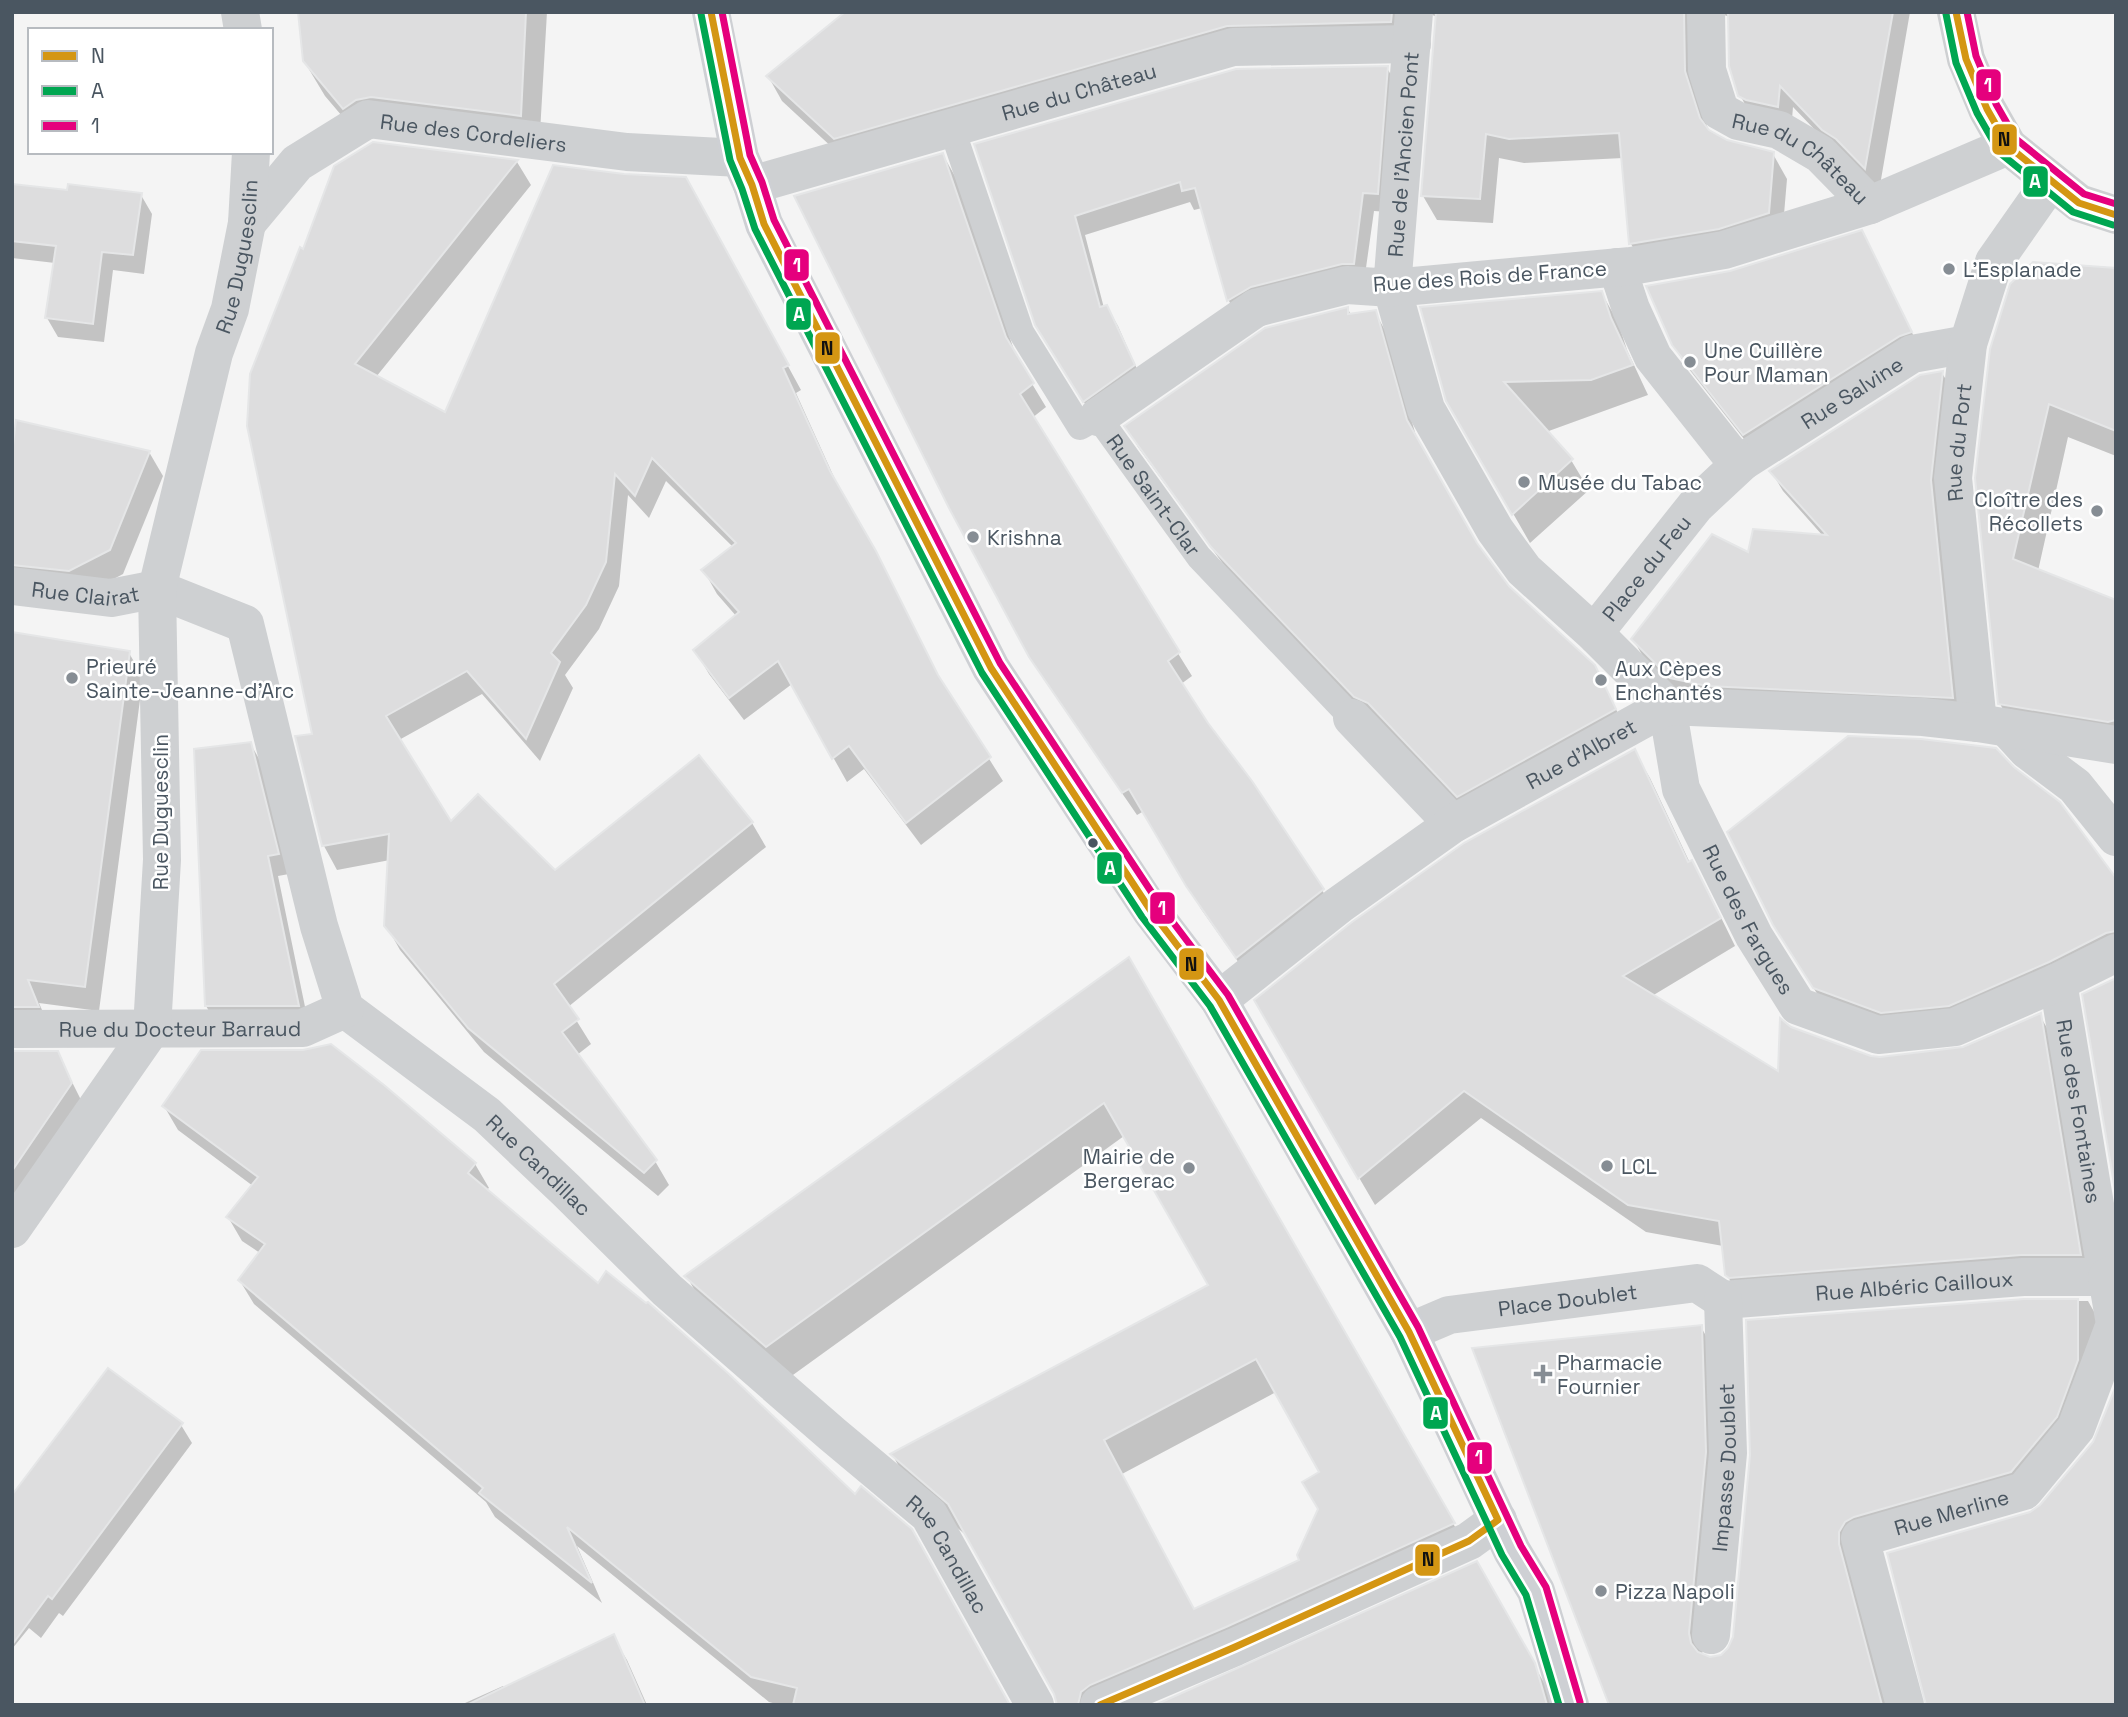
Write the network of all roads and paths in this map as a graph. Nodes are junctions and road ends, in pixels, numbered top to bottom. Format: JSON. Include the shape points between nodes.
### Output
{"nodes":[{"id":1,"x":711,"y":12,"type":"edge"},
{"id":2,"x":1706,"y":12,"type":"edge"},
{"id":3,"x":1955,"y":12,"type":"edge"},
{"id":4,"x":1413,"y":28,"type":"edge"},
{"id":5,"x":951,"y":127,"type":"junction"},
{"id":6,"x":2008,"y":146,"type":"junction"},
{"id":7,"x":251,"y":154,"type":"edge"},
{"id":8,"x":746,"y":172,"type":"junction"},
{"id":9,"x":2050,"y":182,"type":"junction"},
{"id":10,"x":1870,"y":205,"type":"junction"},
{"id":11,"x":2116,"y":215,"type":"edge"},
{"id":12,"x":247,"y":223,"type":"junction"},
{"id":13,"x":1617,"y":267,"type":"junction"},
{"id":14,"x":1392,"y":288,"type":"junction"},
{"id":15,"x":1968,"y":344,"type":"junction"},
{"id":16,"x":1098,"y":417,"type":"junction"},
{"id":17,"x":1742,"y":462,"type":"junction"},
{"id":18,"x":12,"y":586,"type":"edge"},
{"id":19,"x":157,"y":589,"type":"junction"},
{"id":20,"x":1595,"y":635,"type":"junction"},
{"id":21,"x":1667,"y":706,"type":"junction"},
{"id":22,"x":1352,"y":718,"type":"joint"},
{"id":23,"x":1993,"y":725,"type":"junction"},
{"id":24,"x":2116,"y":745,"type":"edge"},
{"id":25,"x":1454,"y":824,"type":"junction"},
{"id":26,"x":2116,"y":837,"type":"edge"},
{"id":27,"x":2116,"y":953,"type":"edge"},
{"id":28,"x":2059,"y":982,"type":"junction"},
{"id":29,"x":1219,"y":1000,"type":"junction"},
{"id":30,"x":345,"y":1009,"type":"junction"},
{"id":31,"x":152,"y":1028,"type":"junction"},
{"id":32,"x":12,"y":1029,"type":"edge"},
{"id":33,"x":12,"y":1229,"type":"edge"},
{"id":34,"x":2111,"y":1275,"type":"edge"},
{"id":35,"x":1723,"y":1300,"type":"junction"},
{"id":36,"x":2115,"y":1324,"type":"edge"},
{"id":37,"x":1409,"y":1332,"type":"junction"},
{"id":38,"x":1498,"y":1520,"type":"junction"},
{"id":39,"x":1711,"y":1635,"type":"dead end"},
{"id":40,"x":1035,"y":1705,"type":"edge"},
{"id":41,"x":1099,"y":1705,"type":"edge"},
{"id":42,"x":1570,"y":1705,"type":"edge"},
{"id":43,"x":1905,"y":1705,"type":"edge"}],
"edges":[{"from":1,"to":8,"type":"main road"},
{"from":2,"to":10,"type":"street","name":"Rue du Château","via":[[1707,70],[1720,111],[1738,121],[1779,130],[1820,154]]},
{"from":3,"to":6,"type":"street","via":[[1966,59]]},
{"from":4,"to":5,"type":"street","name":"Rue du Château","via":[[1233,47]]},
{"from":4,"to":14,"type":"street","name":"Rue de l'Ancien Pont"},
{"from":5,"to":8,"type":"street","name":"Rue du Château"},
{"from":5,"to":16,"type":"lane","name":"Rue Saint-Clar","via":[[1021,332],[1080,427]]},
{"from":6,"to":9,"type":"street"},
{"from":6,"to":10,"type":"street","name":"Rue du Château"},
{"from":7,"to":12,"type":"street","name":"Rue Duguesclin"},
{"from":8,"to":12,"type":"street","name":"Rue des Cordeliers","via":[[627,152],[368,120],[297,163]]},
{"from":8,"to":29,"type":"main road","via":[[764,224],[991,668],[1151,911]]},
{"from":9,"to":11,"type":"street","via":[[2079,203]]},
{"from":9,"to":15,"type":"street","name":"Rue du Port","via":[[1994,262]]},
{"from":10,"to":13,"type":"street","name":"Rue des Rois de France","via":[[1724,250]]},
{"from":12,"to":19,"type":"street","name":"Rue Duguesclin","via":[[230,309],[214,353]]},
{"from":13,"to":14,"type":"street","name":"Rue des Rois de France"},
{"from":13,"to":17,"type":"street","via":[[1653,357],[1729,453]]},
{"from":14,"to":16,"type":"street","name":"Rue des Rois de France","via":[[1347,285],[1256,309]]},
{"from":14,"to":20,"type":"street","name":"Rue de l'Ancien Pont","via":[[1426,409],[1495,530],[1524,570]]},
{"from":15,"to":17,"type":"street","name":"Rue Salvine","via":[[1912,354]]},
{"from":15,"to":23,"type":"street","name":"Rue du Port","via":[[1953,478]]},
{"from":16,"to":22,"type":"lane","name":"Rue Saint-Clar","via":[[1199,557]]},
{"from":17,"to":20,"type":"street","name":"Place du Feu","via":[[1696,505]]},
{"from":18,"to":19,"type":"street","name":"Rue Clairat","via":[[111,598]]},
{"from":19,"to":30,"type":"street","via":[[245,624],[319,926]]},
{"from":19,"to":31,"type":"street","name":"Rue Duguesclin","via":[[162,860]]},
{"from":20,"to":21,"type":"street","name":"Rue de l'Ancien Pont"},
{"from":21,"to":23,"type":"street"},
{"from":21,"to":25,"type":"street","name":"Rue d'Albret"},
{"from":21,"to":28,"type":"street","name":"Rue des Fargues","via":[[1681,789],[1754,936],[1798,1006],[1878,1035],[1955,1027]]},
{"from":22,"to":25,"type":"street","name":"Rue Saint-Clar"},
{"from":23,"to":24,"type":"street"},
{"from":23,"to":26,"type":"street","via":[[2075,786]]},
{"from":25,"to":29,"type":"street","name":"Rue d'Albret","via":[[1339,905]]},
{"from":27,"to":28,"type":"street","name":"Rue des Fargues"},
{"from":28,"to":34,"type":"street","name":"Rue des Fontaines"},
{"from":29,"to":37,"type":"main road"},
{"from":30,"to":31,"type":"street","name":"Rue du Docteur Barraud","via":[[303,1028]]},
{"from":30,"to":40,"type":"street","name":"Rue Candillac","via":[[487,1115],[667,1290],[929,1515]]},
{"from":31,"to":32,"type":"street","name":"Rue du Docteur Barraud"},
{"from":31,"to":33,"type":"street"},
{"from":34,"to":35,"type":"street","name":"Rue Albéric Cailloux","via":[[2023,1277]]},
{"from":34,"to":36,"type":"street","name":"Rue des Fontaines"},
{"from":35,"to":37,"type":"street","name":"Place Doublet","via":[[1697,1283],[1448,1315]]},
{"from":35,"to":39,"type":"street","name":"Impasse Doublet","via":[[1728,1452]]},
{"from":36,"to":43,"type":"street","name":"Rue Merline","via":[[2076,1428],[2024,1491],[1860,1538]]},
{"from":37,"to":38,"type":"main road"},
{"from":38,"to":41,"type":"street","via":[[1469,1541]]},
{"from":38,"to":42,"type":"main road","via":[[1536,1591]]}]}
